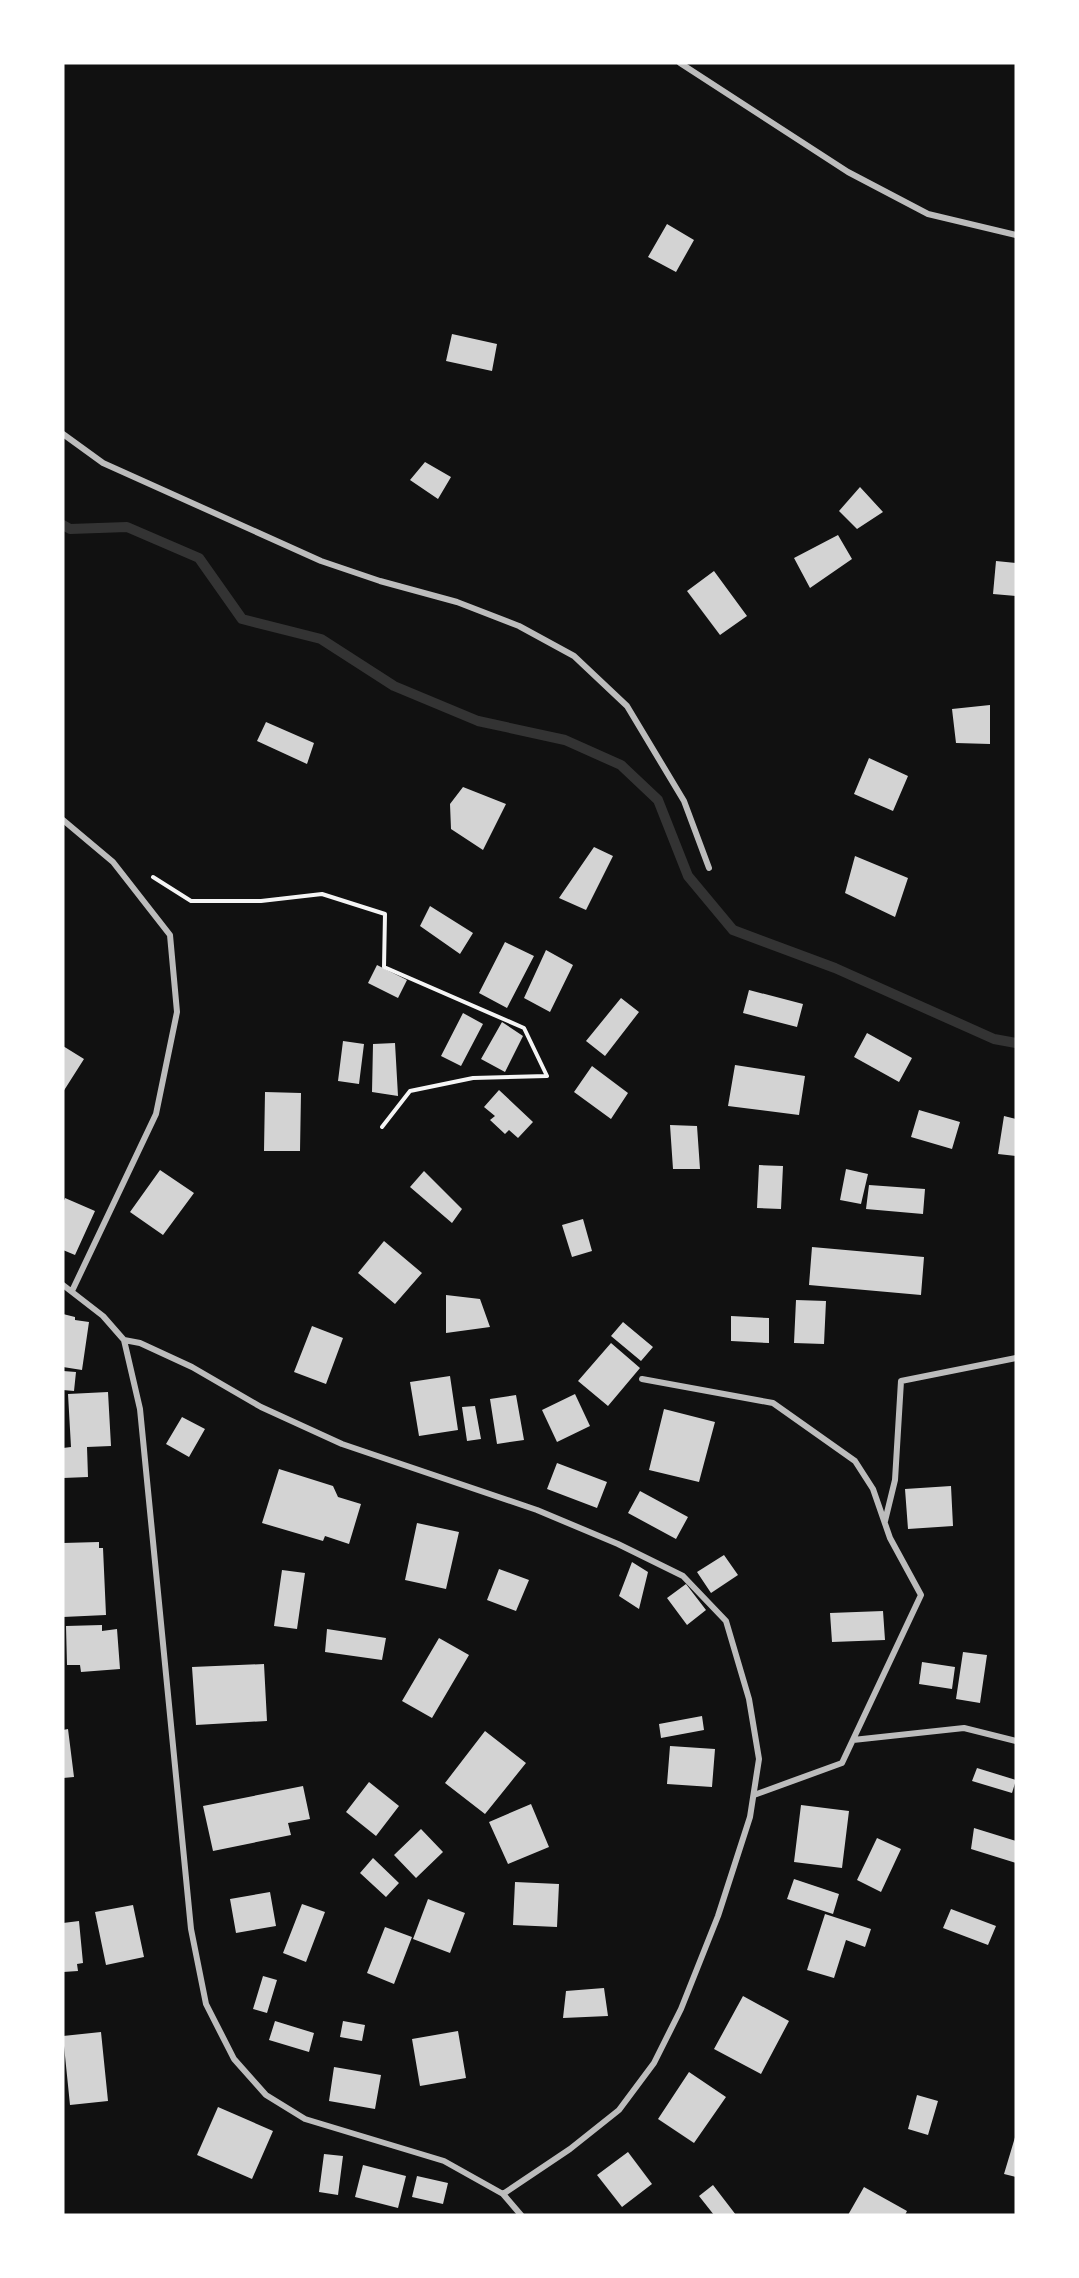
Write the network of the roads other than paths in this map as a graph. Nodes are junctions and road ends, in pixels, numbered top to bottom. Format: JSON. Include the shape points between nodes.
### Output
{"nodes":[{"id":1,"x":680,"y":63,"type":"edge"},
{"id":2,"x":1016,"y":235,"type":"edge"},
{"id":3,"x":63,"y":434,"type":"edge"},
{"id":4,"x":63,"y":820,"type":"edge"},
{"id":5,"x":709,"y":868,"type":"dead end"},
{"id":6,"x":63,"y":1286,"type":"edge"},
{"id":7,"x":72,"y":1291,"type":"junction"},
{"id":8,"x":124,"y":1340,"type":"junction"},
{"id":9,"x":1016,"y":1358,"type":"edge"},
{"id":10,"x":642,"y":1379,"type":"dead end"},
{"id":11,"x":885,"y":1522,"type":"junction"},
{"id":12,"x":853,"y":1740,"type":"junction"},
{"id":13,"x":1016,"y":1742,"type":"edge"},
{"id":14,"x":754,"y":1796,"type":"junction"},
{"id":15,"x":503,"y":2194,"type":"junction"},
{"id":16,"x":521,"y":2215,"type":"edge"}],
"edges":[{"from":1,"to":2,"type":"street","via":[[848,172],[928,214]]},
{"from":3,"to":5,"type":"street","via":[[103,463],[321,561],[457,602],[519,626],[574,656],[627,706],[684,801]]},
{"from":4,"to":7,"type":"street","via":[[113,862],[170,935],[177,1012],[156,1114]]},
{"from":6,"to":7,"type":"street"},
{"from":7,"to":8,"type":"street","via":[[103,1316]]},
{"from":8,"to":14,"type":"street","via":[[140,1343],[192,1367],[261,1407],[342,1444],[537,1510],[683,1576],[726,1622],[749,1699],[759,1759]]},
{"from":8,"to":15,"type":"street","via":[[140,1409],[191,1929],[206,2004],[234,2059],[266,2095],[305,2119],[444,2161]]},
{"from":9,"to":11,"type":"street","via":[[901,1381],[895,1480]]},
{"from":10,"to":11,"type":"street","via":[[772,1403],[855,1461],[873,1489]]},
{"from":11,"to":12,"type":"street","via":[[921,1594]]},
{"from":12,"to":13,"type":"street","via":[[963,1728]]},
{"from":12,"to":14,"type":"street","via":[[843,1763]]},
{"from":14,"to":15,"type":"street","via":[[718,1916],[681,2009],[654,2063],[619,2110]]},
{"from":15,"to":16,"type":"street"}]}
